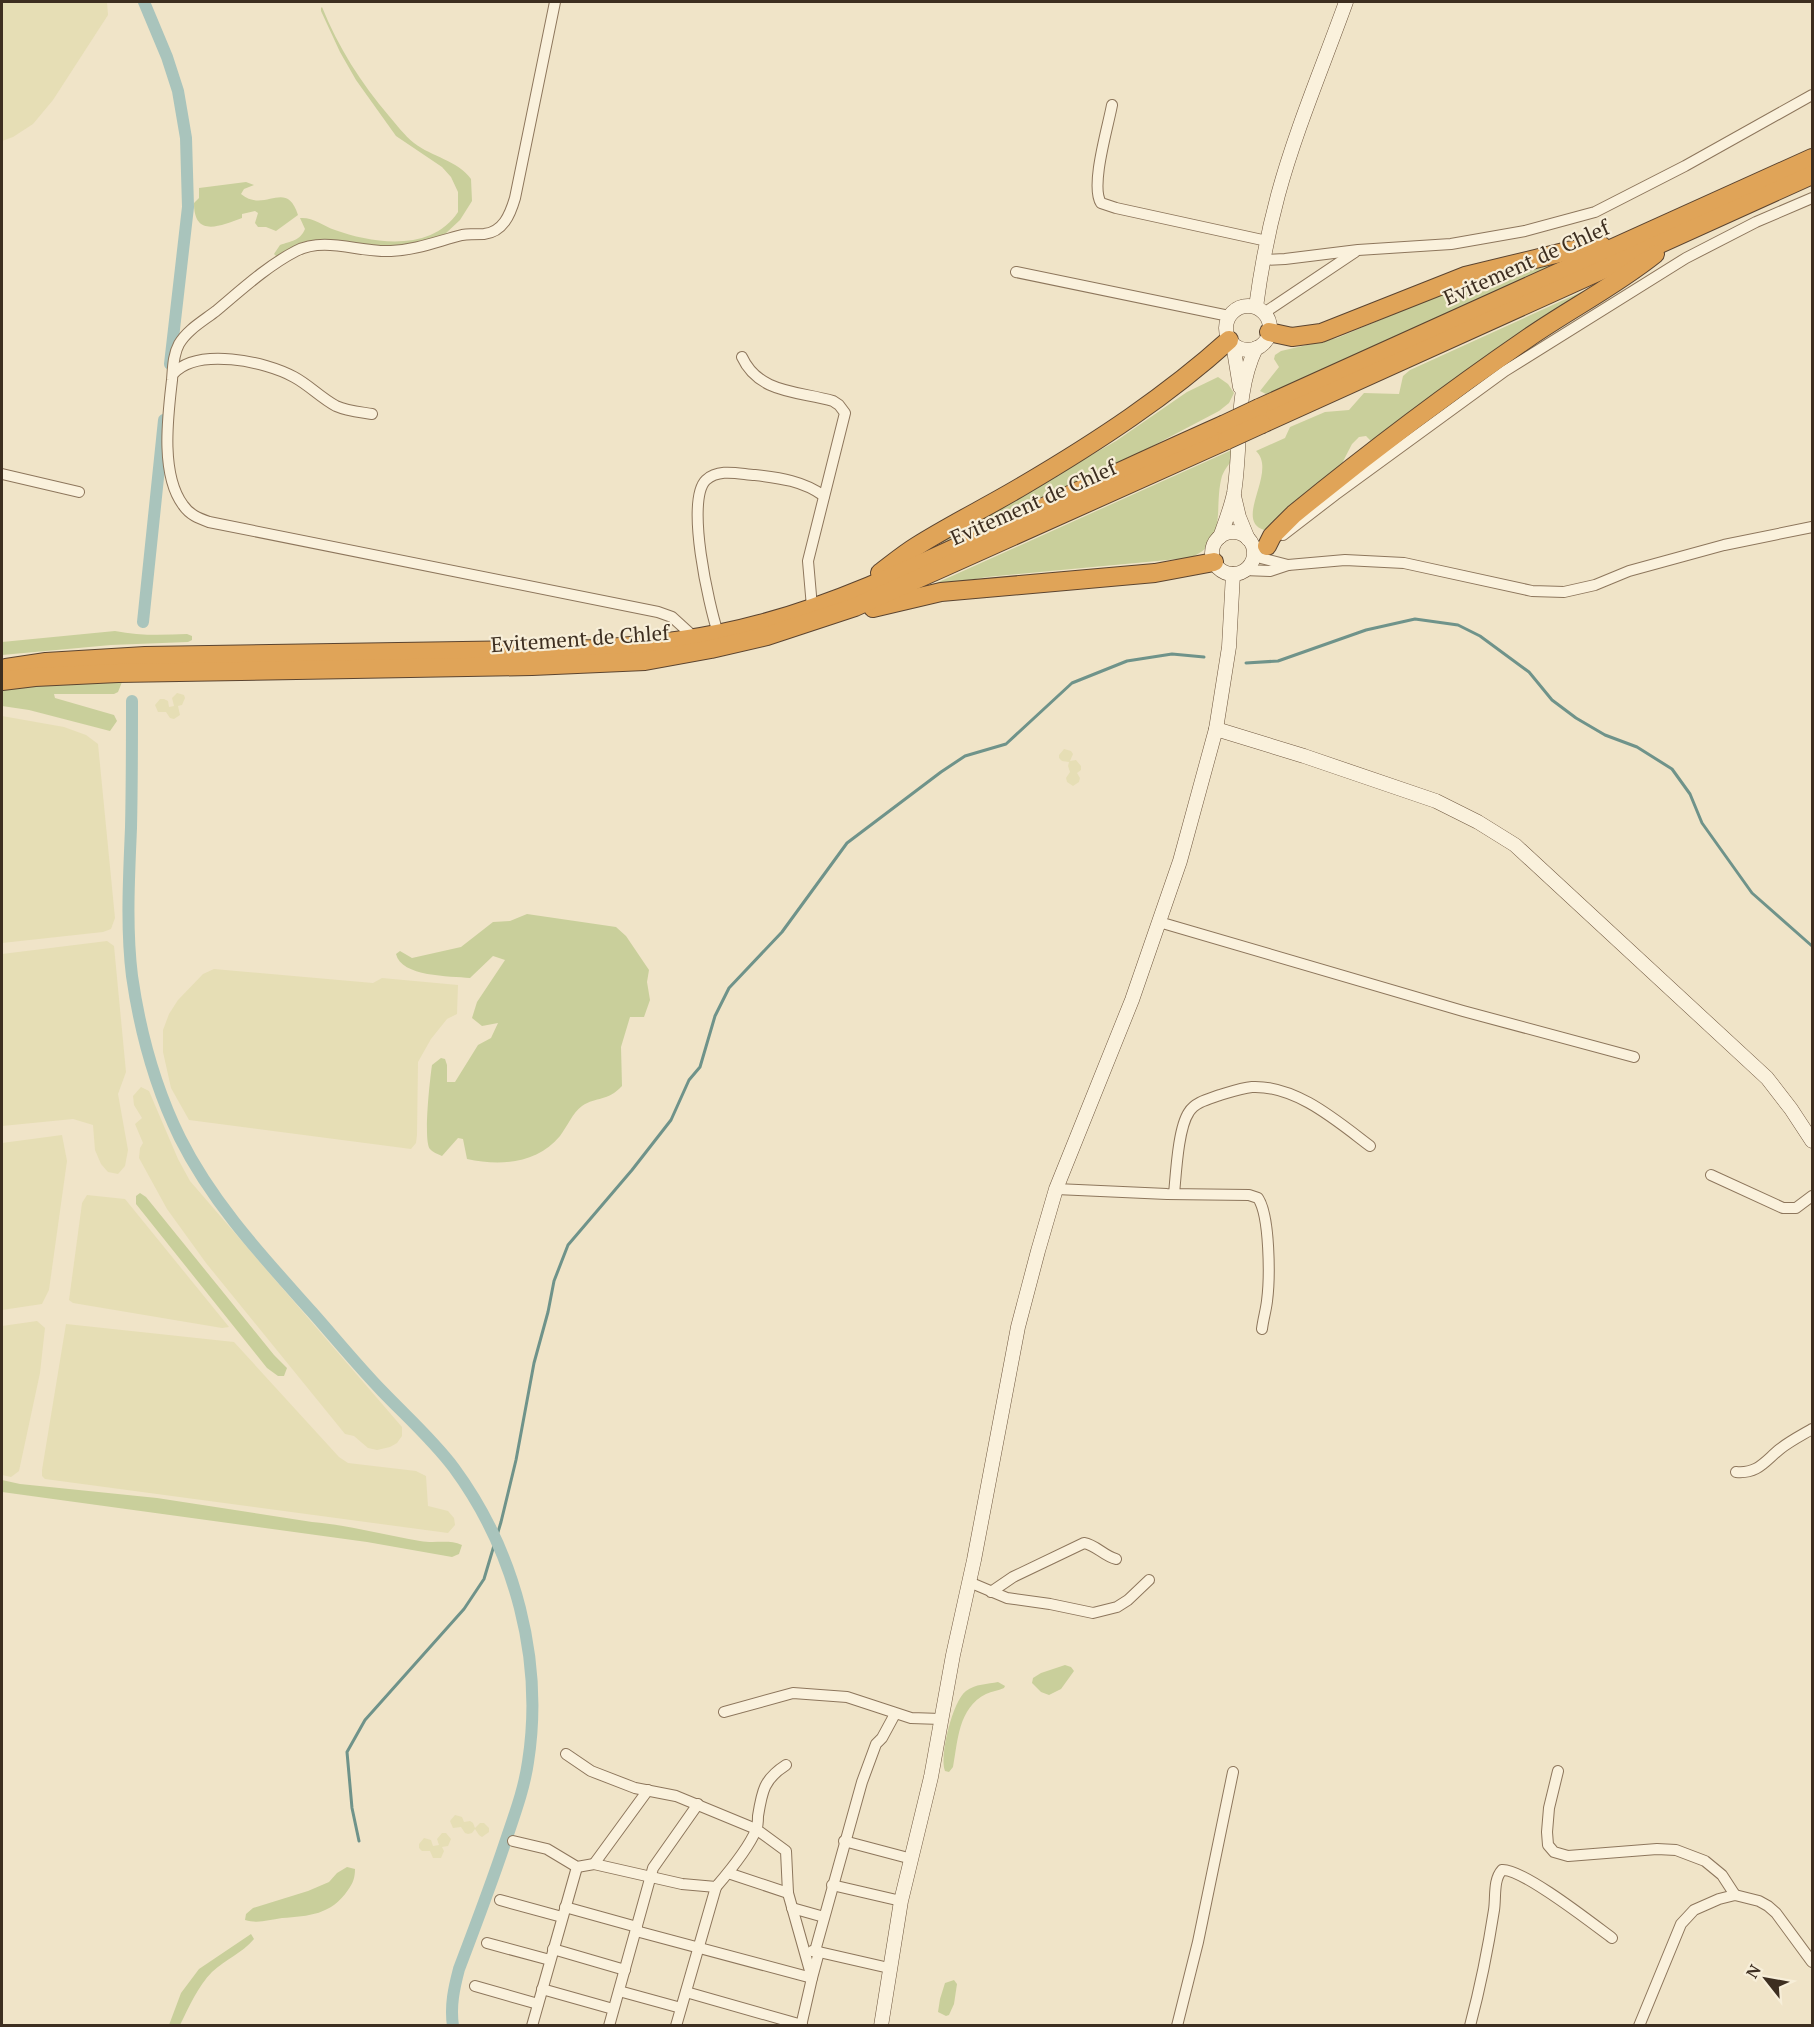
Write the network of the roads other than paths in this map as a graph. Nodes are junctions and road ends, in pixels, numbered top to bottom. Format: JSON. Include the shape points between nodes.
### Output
{"nodes":[{"id":1,"x":555,"y":2,"type":"edge"},
{"id":2,"x":1346,"y":2,"type":"edge"},
{"id":3,"x":1812,"y":95,"type":"edge"},
{"id":4,"x":1112,"y":105,"type":"dead end"},
{"id":5,"x":1812,"y":158,"type":"edge"},
{"id":6,"x":1812,"y":175,"type":"edge"},
{"id":7,"x":1812,"y":198,"type":"edge"},
{"id":8,"x":1678,"y":237,"type":"junction"},
{"id":9,"x":1267,"y":241,"type":"junction"},
{"id":10,"x":1621,"y":244,"type":"junction"},
{"id":11,"x":1358,"y":250,"type":"junction"},
{"id":12,"x":1263,"y":260,"type":"junction"},
{"id":13,"x":1016,"y":272,"type":"dead end"},
{"id":14,"x":1260,"y":310,"type":"junction"},
{"id":15,"x":1229,"y":316,"type":"junction"},
{"id":16,"x":1269,"y":332,"type":"junction"},
{"id":17,"x":1231,"y":342,"type":"junction"},
{"id":18,"x":1256,"y":348,"type":"junction"},
{"id":19,"x":742,"y":357,"type":"dead end"},
{"id":20,"x":172,"y":374,"type":"junction"},
{"id":21,"x":1242,"y":395,"type":"junction"},
{"id":22,"x":372,"y":414,"type":"dead end"},
{"id":23,"x":1260,"y":416,"type":"junction"},
{"id":24,"x":1225,"y":432,"type":"junction"},
{"id":25,"x":2,"y":474,"type":"edge"},
{"id":26,"x":79,"y":492,"type":"dead end"},
{"id":27,"x":1234,"y":494,"type":"junction"},
{"id":28,"x":824,"y":496,"type":"junction"},
{"id":29,"x":1812,"y":527,"type":"edge"},
{"id":30,"x":1220,"y":537,"type":"junction"},
{"id":31,"x":1255,"y":547,"type":"junction"},
{"id":32,"x":1214,"y":562,"type":"junction"},
{"id":33,"x":1288,"y":565,"type":"junction"},
{"id":34,"x":1239,"y":572,"type":"junction"},
{"id":35,"x":857,"y":590,"type":"junction"},
{"id":36,"x":815,"y":614,"type":"junction"},
{"id":37,"x":718,"y":633,"type":"junction"},
{"id":38,"x":695,"y":638,"type":"junction"},
{"id":39,"x":2,"y":669,"type":"edge"},
{"id":40,"x":2,"y":681,"type":"edge"},
{"id":41,"x":1216,"y":729,"type":"junction"},
{"id":42,"x":1159,"y":922,"type":"junction"},
{"id":43,"x":1634,"y":1057,"type":"dead end"},
{"id":44,"x":1812,"y":1141,"type":"edge"},
{"id":45,"x":1370,"y":1146,"type":"dead end"},
{"id":46,"x":1711,"y":1175,"type":"dead end"},
{"id":47,"x":1056,"y":1189,"type":"junction"},
{"id":48,"x":1174,"y":1194,"type":"junction"},
{"id":49,"x":1812,"y":1196,"type":"edge"},
{"id":50,"x":1262,"y":1329,"type":"dead end"},
{"id":51,"x":1812,"y":1429,"type":"edge"},
{"id":52,"x":1737,"y":1472,"type":"dead end"},
{"id":53,"x":1116,"y":1559,"type":"dead end"},
{"id":54,"x":1149,"y":1580,"type":"dead end"},
{"id":55,"x":969,"y":1582,"type":"junction"},
{"id":56,"x":991,"y":1592,"type":"junction"},
{"id":57,"x":724,"y":1712,"type":"dead end"},
{"id":58,"x":896,"y":1714,"type":"junction"},
{"id":59,"x":941,"y":1719,"type":"junction"},
{"id":60,"x":566,"y":1754,"type":"dead end"},
{"id":61,"x":786,"y":1765,"type":"dead end"},
{"id":62,"x":1558,"y":1771,"type":"dead end"},
{"id":63,"x":1233,"y":1772,"type":"dead end"},
{"id":64,"x":648,"y":1790,"type":"junction"},
{"id":65,"x":698,"y":1804,"type":"junction"},
{"id":66,"x":756,"y":1829,"type":"junction"},
{"id":67,"x":513,"y":1841,"type":"dead end"},
{"id":68,"x":844,"y":1841,"type":"junction"},
{"id":69,"x":912,"y":1860,"type":"junction"},
{"id":70,"x":594,"y":1864,"type":"junction"},
{"id":71,"x":577,"y":1867,"type":"junction"},
{"id":72,"x":728,"y":1873,"type":"junction"},
{"id":73,"x":651,"y":1878,"type":"junction"},
{"id":74,"x":832,"y":1885,"type":"junction"},
{"id":75,"x":716,"y":1887,"type":"junction"},
{"id":76,"x":788,"y":1893,"type":"junction"},
{"id":77,"x":1735,"y":1895,"type":"junction"},
{"id":78,"x":500,"y":1900,"type":"dead end"},
{"id":79,"x":901,"y":1901,"type":"junction"},
{"id":80,"x":792,"y":1908,"type":"junction"},
{"id":81,"x":564,"y":1912,"type":"junction"},
{"id":82,"x":824,"y":1917,"type":"junction"},
{"id":83,"x":636,"y":1929,"type":"junction"},
{"id":84,"x":1612,"y":1938,"type":"dead end"},
{"id":85,"x":487,"y":1943,"type":"dead end"},
{"id":86,"x":698,"y":1948,"type":"junction"},
{"id":87,"x":812,"y":1951,"type":"junction"},
{"id":88,"x":552,"y":1955,"type":"junction"},
{"id":89,"x":1812,"y":1962,"type":"edge"},
{"id":90,"x":889,"y":1968,"type":"junction"},
{"id":91,"x":625,"y":1970,"type":"junction"},
{"id":92,"x":812,"y":1978,"type":"junction"},
{"id":93,"x":475,"y":1986,"type":"dead end"},
{"id":94,"x":542,"y":1989,"type":"junction"},
{"id":95,"x":619,"y":1991,"type":"junction"},
{"id":96,"x":686,"y":1992,"type":"junction"},
{"id":97,"x":538,"y":2004,"type":"junction"},
{"id":98,"x":681,"y":2008,"type":"junction"},
{"id":99,"x":613,"y":2009,"type":"junction"},
{"id":100,"x":532,"y":2025,"type":"edge"},
{"id":101,"x":609,"y":2025,"type":"edge"},
{"id":102,"x":676,"y":2025,"type":"edge"},
{"id":103,"x":801,"y":2025,"type":"edge"},
{"id":104,"x":880,"y":2025,"type":"edge"},
{"id":105,"x":1177,"y":2025,"type":"edge"},
{"id":106,"x":1470,"y":2025,"type":"edge"},
{"id":107,"x":1639,"y":2025,"type":"edge"}],
"edges":[{"from":1,"to":20,"type":"street","via":[[515,198],[505,222],[490,233],[462,235],[408,249],[374,252],[329,245],[300,249],[186,335],[177,347]]},
{"from":2,"to":9,"type":"main road","via":[[1278,195]]},
{"from":3,"to":11,"type":"street","via":[[1595,212],[1525,231],[1451,244]]},
{"from":4,"to":9,"type":"street","via":[[1096,191],[1101,203]]},
{"from":5,"to":10,"type":"highway","name":"Evitement de Chlef"},
{"from":6,"to":8,"type":"highway","name":"Evitement de Chlef"},
{"from":7,"to":31,"type":"street","via":[[1686,258],[1541,347],[1282,536]]},
{"from":8,"to":23,"type":"highway","name":"Evitement de Chlef"},
{"from":8,"to":31,"type":"highway","via":[[1629,275],[1466,381]]},
{"from":9,"to":12,"type":"main road"},
{"from":10,"to":16,"type":"highway","via":[[1568,251],[1465,276],[1322,333],[1292,337]]},
{"from":10,"to":23,"type":"highway","name":"Evitement de Chlef"},
{"from":11,"to":12,"type":"street"},
{"from":11,"to":14,"type":"street"},
{"from":12,"to":14,"type":"main road"},
{"from":13,"to":15,"type":"street"},
{"from":14,"to":15,"type":"main road","via":[[1244,306]]},
{"from":14,"to":16,"type":"main road","via":[[1269,323]]},
{"from":15,"to":17,"type":"main road","via":[[1226,328]]},
{"from":16,"to":18,"type":"main road","via":[[1266,341]]},
{"from":17,"to":18,"type":"main road","via":[[1244,350]]},
{"from":17,"to":21,"type":"main road"},
{"from":17,"to":35,"type":"highway","via":[[1138,413],[916,546]]},
{"from":18,"to":21,"type":"main road"},
{"from":19,"to":28,"type":"street","via":[[759,380],[833,401],[843,408],[845,420]]},
{"from":20,"to":22,"type":"street","via":[[182,365],[199,360],[253,363],[292,376],[345,410]]},
{"from":20,"to":38,"type":"street","via":[[169,465],[182,504],[194,516],[658,612],[672,618]]},
{"from":21,"to":27,"type":"main road"},
{"from":23,"to":24,"type":"highway","bridge":true},
{"from":24,"to":35,"type":"highway","name":"Evitement de Chlef"},
{"from":24,"to":36,"type":"highway","name":"Evitement de Chlef","via":[[855,607]]},
{"from":25,"to":26,"type":"street"},
{"from":27,"to":30,"type":"main road"},
{"from":27,"to":31,"type":"main road","via":[[1239,517]]},
{"from":28,"to":36,"type":"street","via":[[808,561]]},
{"from":28,"to":37,"type":"street","via":[[794,481],[759,476],[719,473],[705,480],[698,507],[702,560]]},
{"from":29,"to":33,"type":"street","via":[[1724,544],[1564,591],[1532,591],[1404,563],[1345,560]]},
{"from":30,"to":31,"type":"main road","via":[[1237,533]]},
{"from":30,"to":32,"type":"main road","via":[[1213,546]]},
{"from":31,"to":33,"type":"street"},
{"from":31,"to":34,"type":"main road","via":[[1249,566]]},
{"from":32,"to":34,"type":"main road","via":[[1222,571]]},
{"from":32,"to":36,"type":"highway","via":[[1155,573],[940,592]]},
{"from":33,"to":34,"type":"street","via":[[1270,571]]},
{"from":34,"to":41,"type":"main road"},
{"from":35,"to":36,"type":"highway","name":"Evitement de Chlef"},
{"from":36,"to":37,"type":"highway","name":"Evitement de Chlef"},
{"from":36,"to":40,"type":"highway","name":"Evitement de Chlef","via":[[767,636],[645,661],[118,674]]},
{"from":37,"to":38,"type":"highway","name":"Evitement de Chlef"},
{"from":38,"to":39,"type":"highway","name":"Evitement de Chlef","via":[[594,649],[145,656]]},
{"from":41,"to":42,"type":"main road"},
{"from":41,"to":44,"type":"main road","via":[[1436,801],[1515,845],[1767,1078]]},
{"from":42,"to":43,"type":"street"},
{"from":42,"to":47,"type":"main road"},
{"from":45,"to":48,"type":"street","via":[[1334,1119],[1289,1094],[1250,1087],[1231,1091],[1204,1100],[1189,1112]]},
{"from":46,"to":49,"type":"street","via":[[1783,1208],[1796,1208]]},
{"from":47,"to":48,"type":"street"},
{"from":47,"to":55,"type":"main road","via":[[1013,1352]]},
{"from":48,"to":50,"type":"street","via":[[1249,1195],[1260,1200],[1268,1240],[1267,1300]]},
{"from":51,"to":52,"type":"street","via":[[1757,1469]]},
{"from":53,"to":56,"type":"street","via":[[1084,1543],[1013,1577]]},
{"from":54,"to":56,"type":"street","via":[[1118,1607],[1092,1613],[1022,1602]]},
{"from":55,"to":56,"type":"street"},
{"from":55,"to":59,"type":"main road"},
{"from":57,"to":58,"type":"street","via":[[794,1693],[847,1698]]},
{"from":58,"to":59,"type":"street"},
{"from":58,"to":68,"type":"street","via":[[876,1744]]},
{"from":59,"to":69,"type":"main road"},
{"from":60,"to":64,"type":"street","via":[[591,1771]]},
{"from":61,"to":66,"type":"street","via":[[763,1789]]},
{"from":62,"to":77,"type":"street","via":[[1549,1808],[1547,1841],[1554,1852],[1564,1857],[1676,1850],[1705,1860],[1722,1875]]},
{"from":63,"to":105,"type":"street"},
{"from":64,"to":65,"type":"street"},
{"from":64,"to":70,"type":"street"},
{"from":65,"to":66,"type":"street"},
{"from":65,"to":73,"type":"street","via":[[653,1868]]},
{"from":66,"to":72,"type":"street"},
{"from":66,"to":76,"type":"street","via":[[786,1851]]},
{"from":67,"to":71,"type":"street","via":[[547,1849]]},
{"from":68,"to":69,"type":"street"},
{"from":68,"to":74,"type":"street"},
{"from":69,"to":79,"type":"main road"},
{"from":70,"to":71,"type":"street"},
{"from":70,"to":73,"type":"street"},
{"from":71,"to":81,"type":"street"},
{"from":72,"to":75,"type":"street"},
{"from":72,"to":76,"type":"street"},
{"from":73,"to":75,"type":"street"},
{"from":73,"to":83,"type":"street"},
{"from":74,"to":79,"type":"street"},
{"from":74,"to":82,"type":"street"},
{"from":75,"to":86,"type":"street"},
{"from":76,"to":80,"type":"street"},
{"from":77,"to":89,"type":"street","via":[[1759,1901],[1776,1913]]},
{"from":77,"to":107,"type":"street","via":[[1694,1910],[1682,1924]]},
{"from":78,"to":81,"type":"street"},
{"from":79,"to":90,"type":"main road"},
{"from":80,"to":82,"type":"street"},
{"from":80,"to":87,"type":"street"},
{"from":81,"to":83,"type":"street"},
{"from":81,"to":88,"type":"street"},
{"from":82,"to":87,"type":"street"},
{"from":83,"to":86,"type":"street"},
{"from":83,"to":91,"type":"street"},
{"from":84,"to":106,"type":"street","via":[[1537,1885],[1502,1869]]},
{"from":85,"to":88,"type":"street"},
{"from":86,"to":92,"type":"street"},
{"from":86,"to":96,"type":"street"},
{"from":87,"to":90,"type":"street"},
{"from":87,"to":92,"type":"street"},
{"from":87,"to":92,"type":"street"},
{"from":88,"to":91,"type":"street"},
{"from":88,"to":94,"type":"street"},
{"from":90,"to":104,"type":"main road"},
{"from":91,"to":95,"type":"street"},
{"from":92,"to":103,"type":"street"},
{"from":93,"to":97,"type":"street"},
{"from":94,"to":97,"type":"street"},
{"from":94,"to":99,"type":"street"},
{"from":95,"to":98,"type":"street"},
{"from":95,"to":99,"type":"street"},
{"from":96,"to":98,"type":"street"},
{"from":96,"to":103,"type":"street"},
{"from":97,"to":100,"type":"street"},
{"from":98,"to":102,"type":"street"},
{"from":99,"to":101,"type":"street"}]}
